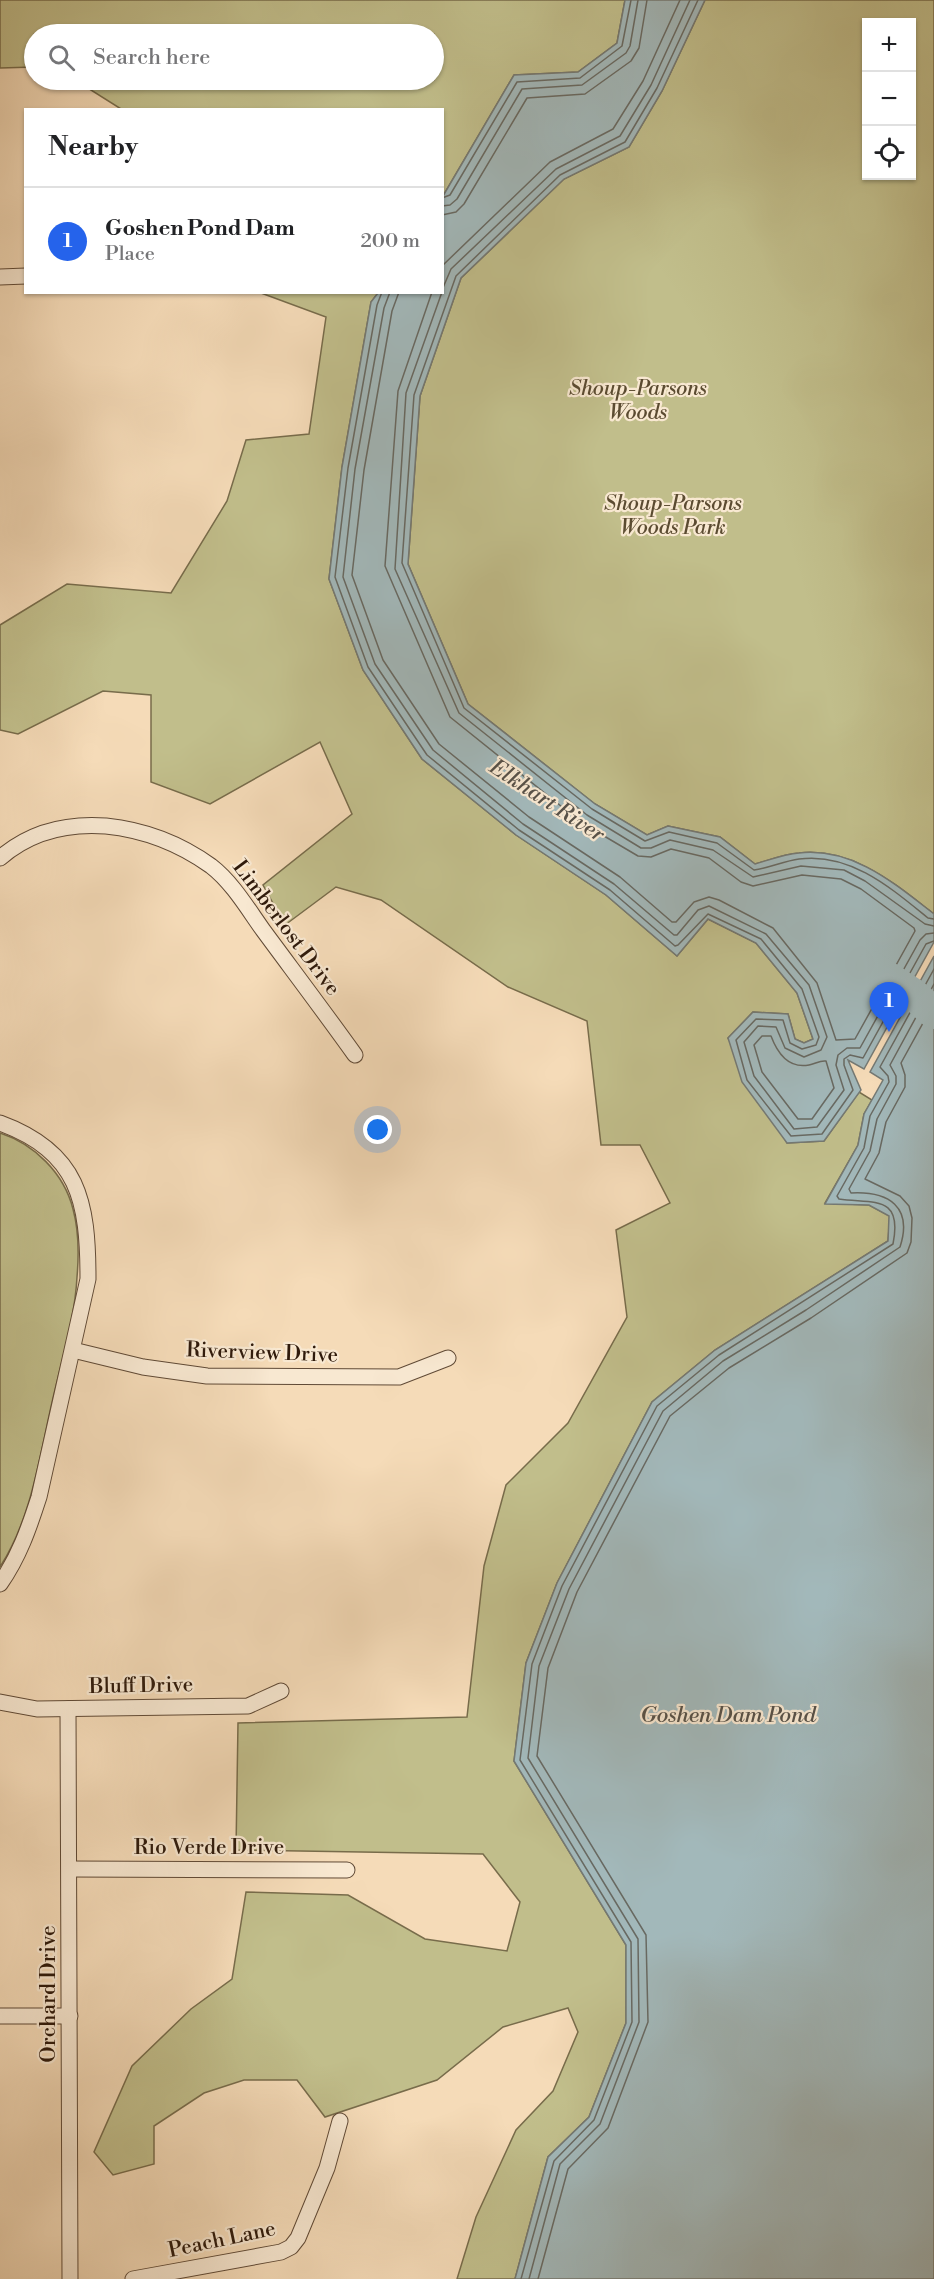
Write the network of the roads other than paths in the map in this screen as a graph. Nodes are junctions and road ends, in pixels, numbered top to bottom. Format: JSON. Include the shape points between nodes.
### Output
{"nodes":[{"id":1,"x":24,"y":276,"type":"edge"},
{"id":2,"x":0,"y":277,"type":"edge"},
{"id":3,"x":0,"y":858,"type":"edge"},
{"id":4,"x":356,"y":1055,"type":"dead end"},
{"id":5,"x":0,"y":1123,"type":"edge"},
{"id":6,"x":74,"y":1350,"type":"junction"},
{"id":7,"x":448,"y":1358,"type":"dead end"},
{"id":8,"x":0,"y":1584,"type":"edge"},
{"id":9,"x":281,"y":1690,"type":"dead end"},
{"id":10,"x":0,"y":1702,"type":"edge"},
{"id":11,"x":68,"y":1708,"type":"junction"},
{"id":12,"x":70,"y":1869,"type":"junction"},
{"id":13,"x":347,"y":1870,"type":"dead end"},
{"id":14,"x":0,"y":2016,"type":"edge"},
{"id":15,"x":70,"y":2016,"type":"junction"},
{"id":16,"x":340,"y":2121,"type":"dead end"},
{"id":17,"x":70,"y":2279,"type":"edge"},
{"id":18,"x":134,"y":2279,"type":"edge"}],
"edges":[{"from":1,"to":2,"type":"street"},
{"from":3,"to":4,"type":"street","name":"Limberlost Drive","via":[[17,843],[49,830],[84,824],[124,828],[184,848],[213,868],[239,898]]},
{"from":5,"to":6,"type":"street","via":[[44,1144],[58,1158],[74,1183],[83,1209],[88,1279]]},
{"from":6,"to":7,"type":"street","name":"Riverview Drive","via":[[143,1367],[207,1376],[399,1377]]},
{"from":6,"to":8,"type":"street","via":[[32,1520]]},
{"from":9,"to":11,"type":"street","name":"Bluff Drive","via":[[248,1706]]},
{"from":10,"to":11,"type":"street","name":"Bluff Drive"},
{"from":11,"to":12,"type":"street","name":"Orchard Drive"},
{"from":12,"to":13,"type":"street","name":"Rio Verde Drive"},
{"from":12,"to":15,"type":"street","name":"Orchard Drive"},
{"from":14,"to":15,"type":"street"},
{"from":15,"to":17,"type":"street","name":"Orchard Drive"},
{"from":16,"to":18,"type":"street","name":"Peach Lane","via":[[327,2168],[291,2247]]}]}
